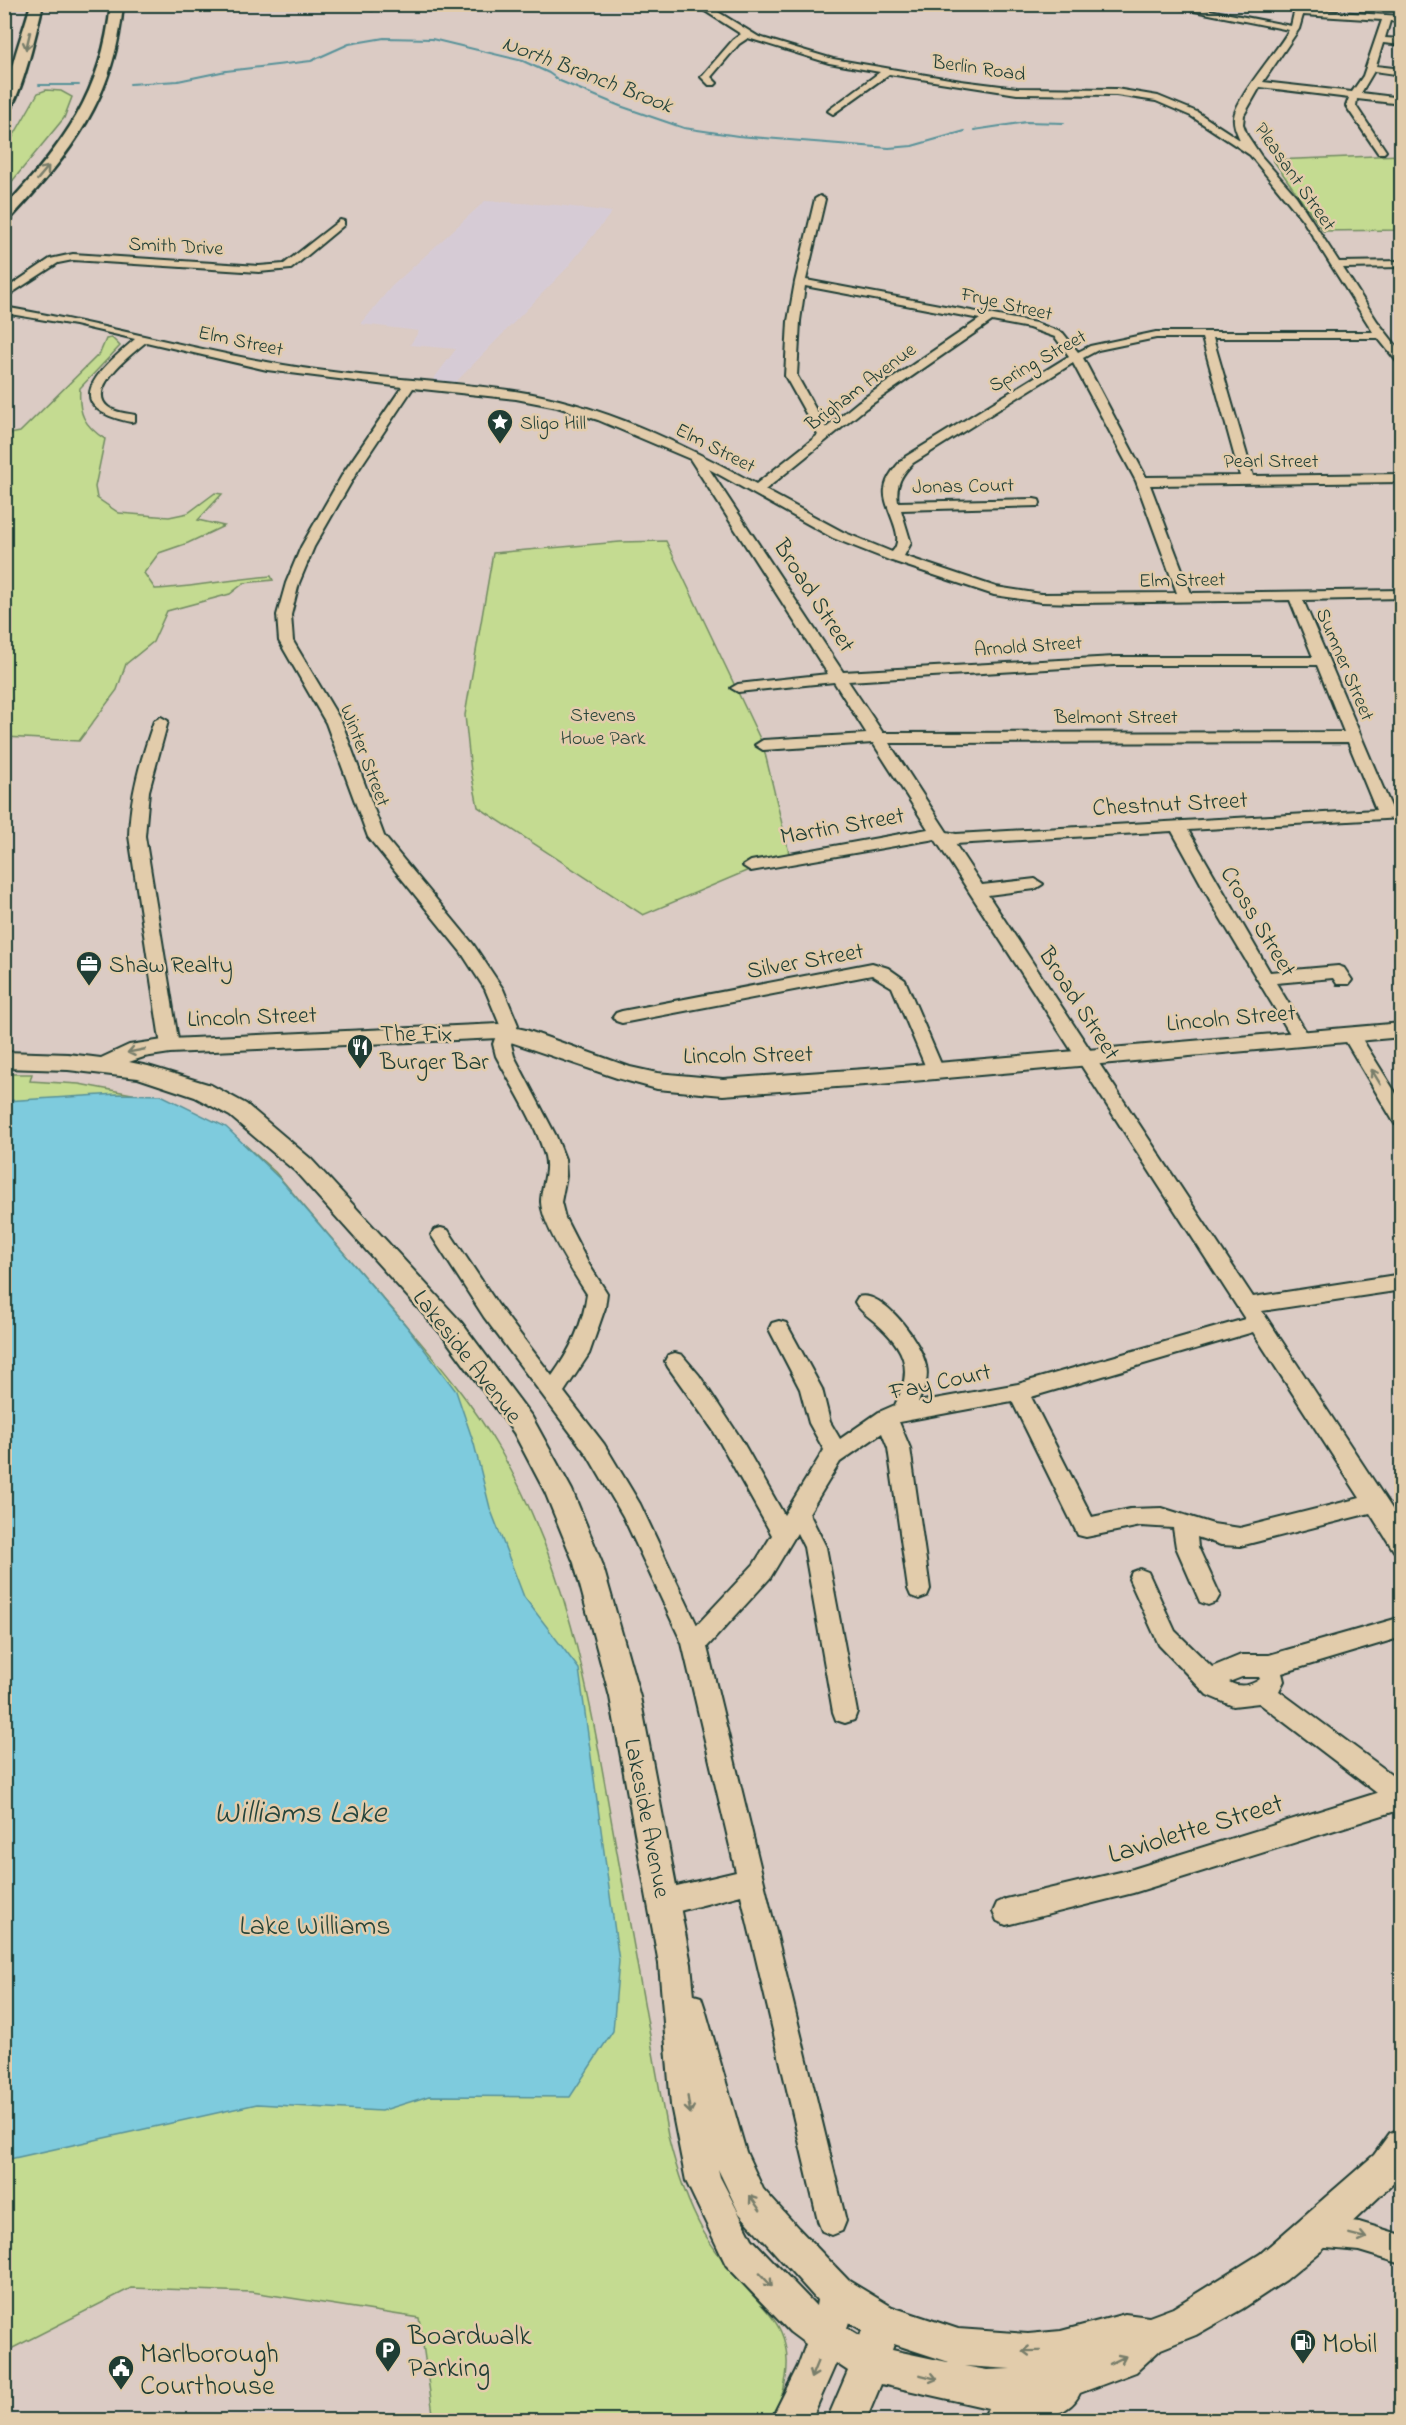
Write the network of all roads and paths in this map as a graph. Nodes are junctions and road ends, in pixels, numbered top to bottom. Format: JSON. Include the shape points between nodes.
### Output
{"nodes":[{"id":1,"x":37,"y":4,"type":"edge"},
{"id":2,"x":117,"y":4,"type":"edge"},
{"id":3,"x":382,"y":4,"type":"edge"},
{"id":4,"x":698,"y":4,"type":"edge"},
{"id":5,"x":1163,"y":4,"type":"edge"},
{"id":6,"x":372,"y":7,"type":"dead end"},
{"id":7,"x":1300,"y":8,"type":"edge"},
{"id":8,"x":1387,"y":17,"type":"junction"},
{"id":9,"x":1401,"y":19,"type":"edge"},
{"id":10,"x":1296,"y":29,"type":"junction"},
{"id":11,"x":747,"y":34,"type":"junction"},
{"id":12,"x":1380,"y":40,"type":"junction"},
{"id":13,"x":1401,"y":42,"type":"edge"},
{"id":14,"x":1370,"y":68,"type":"junction"},
{"id":15,"x":887,"y":71,"type":"junction"},
{"id":16,"x":1401,"y":72,"type":"edge"},
{"id":17,"x":712,"y":83,"type":"dead end"},
{"id":18,"x":1256,"y":84,"type":"junction"},
{"id":19,"x":1356,"y":96,"type":"junction"},
{"id":20,"x":1401,"y":101,"type":"edge"},
{"id":21,"x":4,"y":110,"type":"edge"},
{"id":22,"x":833,"y":111,"type":"dead end"},
{"id":23,"x":1381,"y":151,"type":"dead end"},
{"id":24,"x":1254,"y":153,"type":"junction"},
{"id":25,"x":820,"y":199,"type":"dead end"},
{"id":26,"x":4,"y":217,"type":"edge"},
{"id":27,"x":340,"y":223,"type":"dead end"},
{"id":28,"x":1401,"y":264,"type":"edge"},
{"id":29,"x":1335,"y":265,"type":"junction"},
{"id":30,"x":800,"y":282,"type":"junction"},
{"id":31,"x":4,"y":295,"type":"edge"},
{"id":32,"x":4,"y":310,"type":"edge"},
{"id":33,"x":990,"y":316,"type":"junction"},
{"id":34,"x":1206,"y":334,"type":"junction"},
{"id":35,"x":1381,"y":335,"type":"junction"},
{"id":36,"x":143,"y":338,"type":"junction"},
{"id":37,"x":1077,"y":357,"type":"junction"},
{"id":38,"x":1401,"y":362,"type":"edge"},
{"id":39,"x":410,"y":384,"type":"junction"},
{"id":40,"x":131,"y":418,"type":"dead end"},
{"id":41,"x":824,"y":435,"type":"junction"},
{"id":42,"x":694,"y":456,"type":"junction"},
{"id":43,"x":1401,"y":478,"type":"edge"},
{"id":44,"x":1248,"y":480,"type":"junction"},
{"id":45,"x":1142,"y":481,"type":"junction"},
{"id":46,"x":743,"y":482,"type":"junction"},
{"id":47,"x":715,"y":489,"type":"junction"},
{"id":48,"x":757,"y":490,"type":"junction"},
{"id":49,"x":1034,"y":503,"type":"dead end"},
{"id":50,"x":893,"y":506,"type":"junction"},
{"id":51,"x":894,"y":557,"type":"junction"},
{"id":52,"x":1401,"y":594,"type":"edge"},
{"id":53,"x":1295,"y":596,"type":"junction"},
{"id":54,"x":1186,"y":598,"type":"junction"},
{"id":55,"x":1322,"y":662,"type":"junction"},
{"id":56,"x":838,"y":677,"type":"junction"},
{"id":57,"x":738,"y":688,"type":"dead end"},
{"id":58,"x":161,"y":721,"type":"dead end"},
{"id":59,"x":1353,"y":737,"type":"junction"},
{"id":60,"x":878,"y":738,"type":"junction"},
{"id":61,"x":763,"y":745,"type":"dead end"},
{"id":62,"x":1394,"y":813,"type":"edge"},
{"id":63,"x":1178,"y":827,"type":"junction"},
{"id":64,"x":942,"y":837,"type":"junction"},
{"id":65,"x":751,"y":866,"type":"dead end"},
{"id":66,"x":1035,"y":884,"type":"dead end"},
{"id":67,"x":977,"y":891,"type":"junction"},
{"id":68,"x":1266,"y":978,"type":"junction"},
{"id":69,"x":1343,"y":980,"type":"dead end"},
{"id":70,"x":622,"y":1017,"type":"dead end"},
{"id":71,"x":1401,"y":1030,"type":"edge"},
{"id":72,"x":508,"y":1033,"type":"junction"},
{"id":73,"x":1351,"y":1035,"type":"junction"},
{"id":74,"x":1301,"y":1038,"type":"junction"},
{"id":75,"x":170,"y":1046,"type":"junction"},
{"id":76,"x":1086,"y":1059,"type":"junction"},
{"id":77,"x":4,"y":1060,"type":"edge"},
{"id":78,"x":107,"y":1065,"type":"junction"},
{"id":79,"x":935,"y":1071,"type":"junction"},
{"id":80,"x":1401,"y":1119,"type":"edge"},
{"id":81,"x":441,"y":1235,"type":"dead end"},
{"id":82,"x":1401,"y":1282,"type":"edge"},
{"id":83,"x":865,"y":1302,"type":"dead end"},
{"id":84,"x":1252,"y":1315,"type":"junction"},
{"id":85,"x":780,"y":1329,"type":"dead end"},
{"id":86,"x":675,"y":1361,"type":"dead end"},
{"id":87,"x":552,"y":1392,"type":"junction"},
{"id":88,"x":1018,"y":1392,"type":"junction"},
{"id":89,"x":896,"y":1415,"type":"junction"},
{"id":90,"x":837,"y":1452,"type":"junction"},
{"id":91,"x":1375,"y":1503,"type":"junction"},
{"id":92,"x":798,"y":1513,"type":"junction"},
{"id":93,"x":1183,"y":1523,"type":"junction"},
{"id":94,"x":784,"y":1535,"type":"junction"},
{"id":95,"x":1401,"y":1544,"type":"edge"},
{"id":96,"x":1140,"y":1579,"type":"dead end"},
{"id":97,"x":919,"y":1589,"type":"dead end"},
{"id":98,"x":1208,"y":1595,"type":"dead end"},
{"id":99,"x":1401,"y":1627,"type":"edge"},
{"id":100,"x":694,"y":1644,"type":"junction"},
{"id":101,"x":1269,"y":1666,"type":"junction"},
{"id":102,"x":1215,"y":1687,"type":"junction"},
{"id":103,"x":1261,"y":1691,"type":"junction"},
{"id":104,"x":845,"y":1712,"type":"dead end"},
{"id":105,"x":1401,"y":1797,"type":"edge"},
{"id":106,"x":750,"y":1881,"type":"junction"},
{"id":107,"x":664,"y":1902,"type":"junction"},
{"id":108,"x":1006,"y":1912,"type":"dead end"},
{"id":109,"x":675,"y":1964,"type":"junction"},
{"id":110,"x":1401,"y":2145,"type":"edge"},
{"id":111,"x":832,"y":2221,"type":"dead end"},
{"id":112,"x":1313,"y":2234,"type":"junction"},
{"id":113,"x":1401,"y":2250,"type":"edge"},
{"id":114,"x":836,"y":2294,"type":"junction"},
{"id":115,"x":884,"y":2322,"type":"junction"},
{"id":116,"x":1149,"y":2335,"type":"junction"},
{"id":117,"x":826,"y":2337,"type":"junction"},
{"id":118,"x":870,"y":2363,"type":"junction"},
{"id":119,"x":1075,"y":2377,"type":"junction"},
{"id":120,"x":790,"y":2421,"type":"edge"},
{"id":121,"x":846,"y":2421,"type":"edge"},
{"id":122,"x":1002,"y":2421,"type":"edge"}],
"edges":[{"from":1,"to":21,"type":"highway","one_way":true,"via":[[21,66]]},
{"from":26,"to":2,"type":"highway","one_way":true,"via":[[59,154],[95,97],[114,37]]},
{"from":3,"to":6,"type":"street"},
{"from":4,"to":11,"type":"street","name":"Berlin Road"},
{"from":5,"to":10,"type":"street"},
{"from":7,"to":8,"type":"street"},
{"from":7,"to":10,"type":"street","name":"Pleasant Street"},
{"from":8,"to":9,"type":"street"},
{"from":8,"to":12,"type":"street"},
{"from":10,"to":18,"type":"street","name":"Pleasant Street"},
{"from":11,"to":15,"type":"street","name":"Berlin Road","via":[[802,54]]},
{"from":11,"to":17,"type":"street","via":[[706,77]]},
{"from":12,"to":13,"type":"street"},
{"from":12,"to":14,"type":"street"},
{"from":14,"to":16,"type":"street"},
{"from":14,"to":19,"type":"street"},
{"from":15,"to":22,"type":"street"},
{"from":15,"to":24,"type":"street","name":"Berlin Road","via":[[1017,91],[1146,96],[1194,114]]},
{"from":18,"to":19,"type":"street"},
{"from":18,"to":24,"type":"street","name":"Pleasant Street","via":[[1238,117],[1242,135]]},
{"from":19,"to":20,"type":"street"},
{"from":19,"to":23,"type":"street","via":[[1351,105]]},
{"from":24,"to":29,"type":"street","name":"Pleasant Street","via":[[1299,208]]},
{"from":25,"to":30,"type":"street"},
{"from":27,"to":31,"type":"street","name":"Smith Drive","via":[[287,267],[259,270],[73,257],[48,265]]},
{"from":28,"to":29,"type":"street"},
{"from":29,"to":35,"type":"street","name":"Pleasant Street"},
{"from":30,"to":33,"type":"street","name":"Frye Street"},
{"from":30,"to":41,"type":"street","via":[[791,376]]},
{"from":32,"to":36,"type":"street","name":"Elm Street"},
{"from":33,"to":37,"type":"street","name":"Frye Street","via":[[1050,330]]},
{"from":33,"to":41,"type":"street","name":"Brigham Avenue"},
{"from":34,"to":35,"type":"street","name":"Spring Street"},
{"from":34,"to":37,"type":"street","name":"Spring Street","via":[[1132,339],[1094,348]]},
{"from":34,"to":44,"type":"street"},
{"from":35,"to":38,"type":"street","name":"Pleasant Street"},
{"from":36,"to":39,"type":"street","name":"Elm Street","via":[[267,366]]},
{"from":36,"to":40,"type":"street","via":[[108,371],[94,394],[104,411]]},
{"from":37,"to":45,"type":"street","name":"Frye Street"},
{"from":37,"to":50,"type":"street","name":"Spring Street","via":[[909,460],[891,487]]},
{"from":39,"to":42,"type":"street","name":"Elm Street","via":[[516,395],[560,404],[621,424]]},
{"from":39,"to":72,"type":"street","name":"Winter Street","via":[[345,480],[311,539],[287,601],[282,629],[334,723],[376,837],[467,948],[494,989],[509,1024]]},
{"from":41,"to":48,"type":"street","name":"Brigham Avenue"},
{"from":42,"to":46,"type":"street","name":"Elm Street"},
{"from":42,"to":47,"type":"street","name":"Broad Street"},
{"from":43,"to":44,"type":"street","name":"Pearl Street"},
{"from":44,"to":45,"type":"street","name":"Pearl Street"},
{"from":45,"to":54,"type":"street","name":"Frye Street"},
{"from":46,"to":47,"type":"street"},
{"from":46,"to":48,"type":"street","name":"Elm Street"},
{"from":47,"to":56,"type":"street","name":"Broad Street"},
{"from":48,"to":51,"type":"street","name":"Elm Street","via":[[838,535]]},
{"from":49,"to":50,"type":"street","name":"Jonas Court"},
{"from":50,"to":51,"type":"street","name":"Spring Street","via":[[906,546]]},
{"from":51,"to":54,"type":"street","name":"Elm Street","via":[[1010,595]]},
{"from":52,"to":53,"type":"street","name":"Elm Street"},
{"from":53,"to":54,"type":"street","name":"Elm Street"},
{"from":53,"to":55,"type":"street","name":"Sumner Street"},
{"from":55,"to":56,"type":"street","name":"Arnold Street","via":[[1115,661]]},
{"from":55,"to":59,"type":"street","name":"Sumner Street"},
{"from":56,"to":57,"type":"street","name":"Arnold Street"},
{"from":56,"to":60,"type":"street","name":"Broad Street"},
{"from":58,"to":75,"type":"street","via":[[140,789],[137,836]]},
{"from":59,"to":60,"type":"street","name":"Belmont Street"},
{"from":59,"to":62,"type":"street","name":"Sumner Street"},
{"from":60,"to":61,"type":"street","name":"Belmont Street"},
{"from":60,"to":64,"type":"street","name":"Broad Street"},
{"from":62,"to":63,"type":"street","name":"Chestnut Street"},
{"from":63,"to":64,"type":"street","name":"Chestnut Street"},
{"from":63,"to":68,"type":"street","name":"Cross Street"},
{"from":64,"to":65,"type":"street","name":"Martin Street","via":[[932,833]]},
{"from":64,"to":67,"type":"street","name":"Broad Street"},
{"from":66,"to":67,"type":"street"},
{"from":67,"to":76,"type":"street","name":"Broad Street"},
{"from":68,"to":69,"type":"street","via":[[1338,972]]},
{"from":68,"to":74,"type":"street","name":"Cross Street"},
{"from":70,"to":79,"type":"street","name":"Silver Street","via":[[872,969],[899,984]]},
{"from":71,"to":73,"type":"main road","name":"Lincoln Street"},
{"from":72,"to":75,"type":"main road","name":"Lincoln Street"},
{"from":72,"to":79,"type":"main road","name":"Lincoln Street","via":[[625,1073],[685,1084],[736,1086]]},
{"from":72,"to":87,"type":"street","name":"Winter Street","via":[[502,1044],[505,1056],[555,1159],[551,1202],[555,1218],[597,1293],[579,1354]]},
{"from":73,"to":74,"type":"main road","name":"Lincoln Street"},
{"from":80,"to":73,"type":"street","one_way":true},
{"from":74,"to":76,"type":"main road","name":"Lincoln Street"},
{"from":75,"to":78,"type":"main road","name":"Lincoln Street","one_way":true,"via":[[133,1050]]},
{"from":76,"to":79,"type":"main road","name":"Lincoln Street"},
{"from":76,"to":84,"type":"street","name":"Broad Street"},
{"from":77,"to":78,"type":"main road","name":"Lakeside Avenue"},
{"from":78,"to":107,"type":"main road","name":"Lakeside Avenue","via":[[140,1071],[203,1092],[238,1110],[270,1136],[303,1165],[436,1312],[503,1395],[546,1465],[591,1574],[625,1697]]},
{"from":81,"to":87,"type":"street","name":"Lakeside Avenue","via":[[491,1311]]},
{"from":82,"to":84,"type":"street","name":"Fay Court"},
{"from":83,"to":89,"type":"street","via":[[898,1331],[916,1361],[916,1382]]},
{"from":84,"to":88,"type":"street","name":"Fay Court"},
{"from":84,"to":91,"type":"street","name":"Broad Street"},
{"from":85,"to":90,"type":"street","via":[[811,1389],[820,1423]]},
{"from":86,"to":94,"type":"street","via":[[700,1390],[724,1428]]},
{"from":87,"to":100,"type":"street","name":"Lakeside Avenue","via":[[596,1450],[632,1511]]},
{"from":88,"to":89,"type":"street","name":"Fay Court"},
{"from":88,"to":93,"type":"street","via":[[1086,1528],[1143,1516],[1172,1518]]},
{"from":89,"to":90,"type":"street","name":"Fay Court"},
{"from":89,"to":97,"type":"street"},
{"from":90,"to":92,"type":"street","name":"Fay Court"},
{"from":91,"to":93,"type":"street","via":[[1240,1538],[1221,1537]]},
{"from":91,"to":95,"type":"street","name":"Broad Street"},
{"from":92,"to":94,"type":"street","name":"Fay Court"},
{"from":92,"to":104,"type":"street","via":[[815,1547]]},
{"from":93,"to":98,"type":"street","via":[[1187,1547]]},
{"from":94,"to":100,"type":"street","name":"Fay Court","via":[[762,1571]]},
{"from":96,"to":102,"type":"street","via":[[1166,1635]]},
{"from":99,"to":101,"type":"street"},
{"from":100,"to":106,"type":"street","name":"Lakeside Avenue"},
{"from":101,"to":102,"type":"street","via":[[1227,1670],[1217,1676]]},
{"from":101,"to":103,"type":"street","via":[[1272,1681]]},
{"from":102,"to":103,"type":"street","via":[[1228,1696],[1243,1697]]},
{"from":103,"to":105,"type":"street"},
{"from":105,"to":108,"type":"street","name":"Laviolette Street","via":[[1129,1882]]},
{"from":106,"to":107,"type":"street"},
{"from":106,"to":111,"type":"street","name":"Lakeside Avenue"},
{"from":107,"to":109,"type":"main road","name":"Lakeside Avenue"},
{"from":114,"to":109,"type":"main road","name":"Lakeside Avenue","one_way":true,"via":[[752,2201],[730,2156]]},
{"from":109,"to":117,"type":"main road","name":"Lakeside Avenue","one_way":true,"via":[[688,2105],[703,2181],[739,2252],[803,2319]]},
{"from":110,"to":112,"type":"main road","via":[[1386,2167]]},
{"from":112,"to":113,"type":"street","one_way":true,"via":[[1355,2234]]},
{"from":112,"to":116,"type":"main road","via":[[1229,2296],[1183,2322]]},
{"from":114,"to":115,"type":"main road","name":"Lakeside Avenue"},
{"from":114,"to":117,"type":"main road"},
{"from":116,"to":115,"type":"main road","name":"Lakeside Avenue","one_way":true,"via":[[1125,2332],[1061,2349],[1028,2352],[958,2347]]},
{"from":115,"to":118,"type":"main road"},
{"from":119,"to":116,"type":"main road","name":"Lakeside Avenue","one_way":true,"via":[[1123,2359]]},
{"from":117,"to":118,"type":"main road","name":"Lakeside Avenue"},
{"from":117,"to":120,"type":"main road","one_way":true,"via":[[803,2400]]},
{"from":118,"to":119,"type":"main road","name":"Lakeside Avenue","one_way":true,"via":[[987,2389],[1027,2387]]},
{"from":118,"to":121,"type":"main road"},
{"from":119,"to":122,"type":"main road","via":[[1051,2397]]}]}
